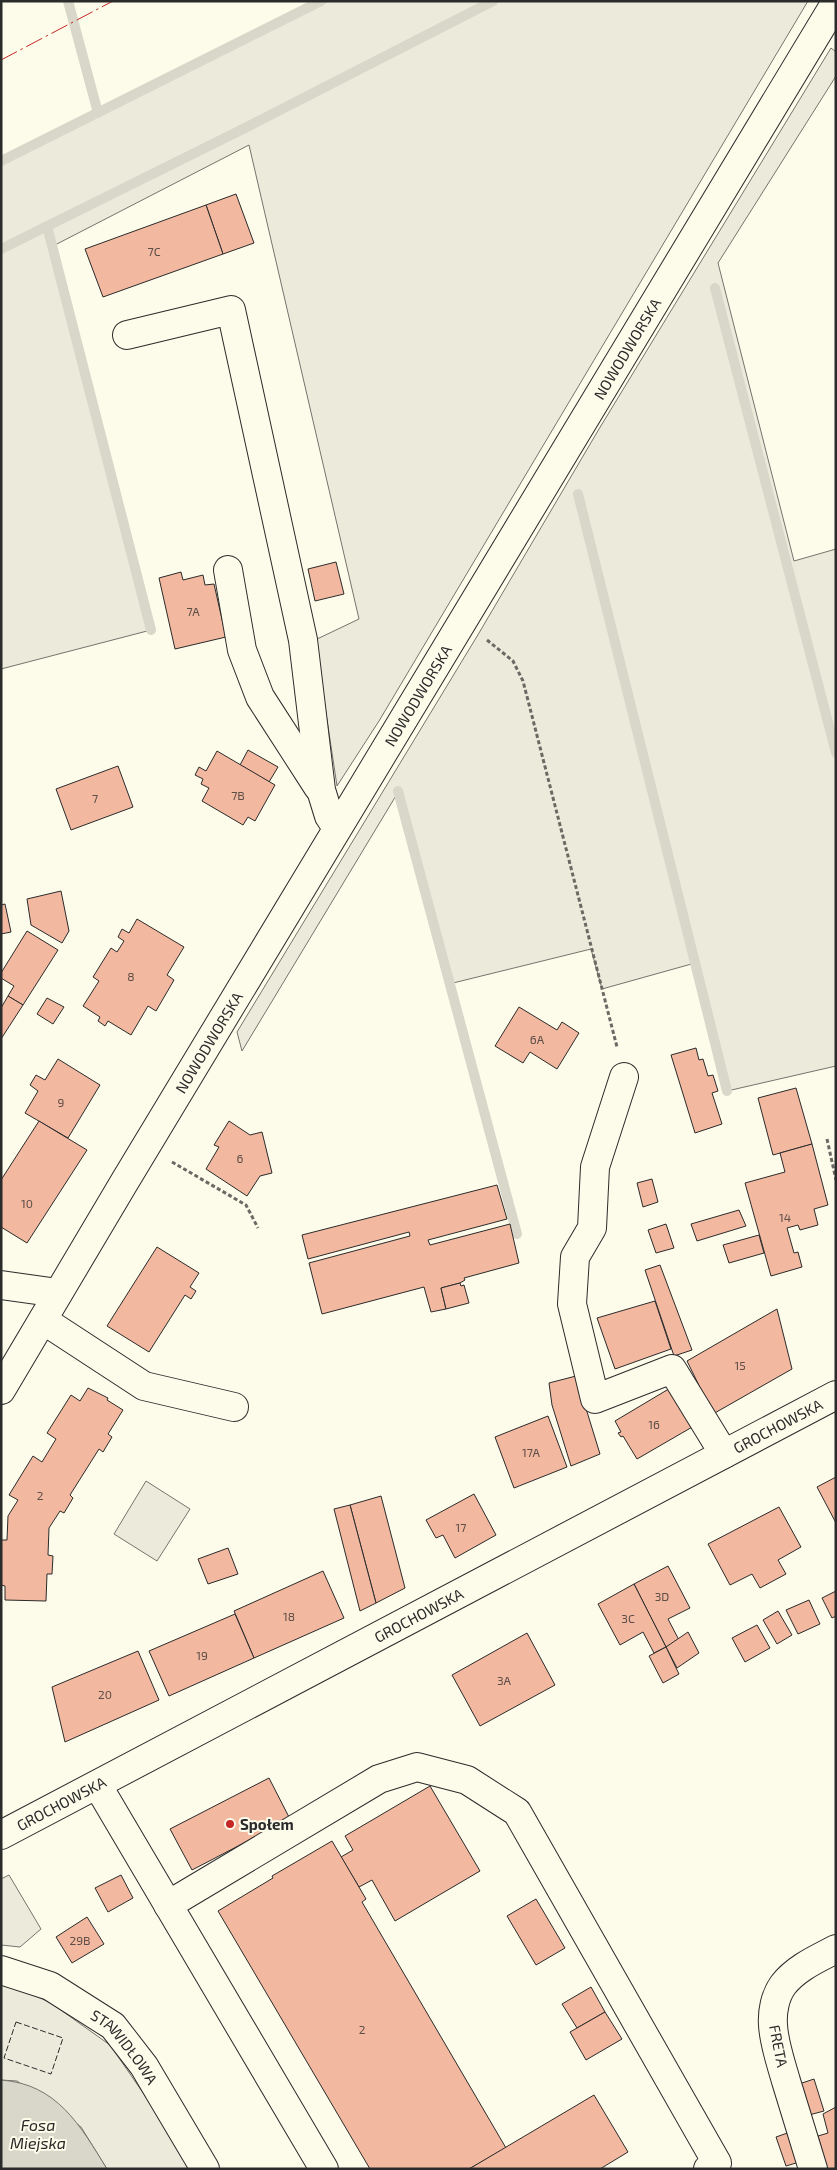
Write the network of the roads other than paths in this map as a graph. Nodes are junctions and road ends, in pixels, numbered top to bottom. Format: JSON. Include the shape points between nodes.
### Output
{"nodes":[{"id":1,"x":836,"y":2,"type":"edge"},
{"id":2,"x":126,"y":335,"type":"dead end"},
{"id":3,"x":228,"y":570,"type":"dead end"},
{"id":4,"x":321,"y":790,"type":"junction"},
{"id":5,"x":337,"y":828,"type":"junction"},
{"id":6,"x":624,"y":1077,"type":"road end"},
{"id":7,"x":1,"y":1285,"type":"edge"},
{"id":8,"x":58,"y":1293,"type":"junction"},
{"id":9,"x":42,"y":1320,"type":"junction"},
{"id":10,"x":1,"y":1390,"type":"edge"},
{"id":11,"x":836,"y":1394,"type":"edge"},
{"id":12,"x":234,"y":1407,"type":"dead end"},
{"id":13,"x":724,"y":1454,"type":"junction"},
{"id":14,"x":98,"y":1786,"type":"junction"},
{"id":15,"x":1,"y":1835,"type":"edge"},
{"id":16,"x":168,"y":1905,"type":"junction"},
{"id":17,"x":836,"y":1949,"type":"edge"},
{"id":18,"x":1,"y":1970,"type":"edge"},
{"id":19,"x":205,"y":2169,"type":"edge"},
{"id":20,"x":324,"y":2169,"type":"edge"},
{"id":21,"x":708,"y":2169,"type":"edge"},
{"id":22,"x":813,"y":2169,"type":"edge"}],
"edges":[{"from":1,"to":5,"type":"street","name":"NOWODWORSKA"},
{"from":2,"to":4,"type":"street","via":[[231,310],[303,640]]},
{"from":3,"to":4,"type":"street","via":[[242,650],[260,696]]},
{"from":4,"to":5,"type":"street","via":[[329,816]]},
{"from":5,"to":8,"type":"street","name":"NOWODWORSKA"},
{"from":6,"to":13,"type":"street","via":[[595,1167],[592,1228],[575,1257],[572,1304],[595,1399],[672,1369]]},
{"from":7,"to":8,"type":"street"},
{"from":8,"to":9,"type":"street","name":"NOWODWORSKA"},
{"from":9,"to":10,"type":"street","name":"NOWODWORSKA"},
{"from":9,"to":12,"type":"street","via":[[144,1386]]},
{"from":11,"to":13,"type":"street","name":"GROCHOWSKA"},
{"from":13,"to":14,"type":"street","name":"GROCHOWSKA"},
{"from":14,"to":15,"type":"street","name":"GROCHOWSKA"},
{"from":14,"to":16,"type":"street"},
{"from":16,"to":20,"type":"street"},
{"from":16,"to":21,"type":"street","via":[[379,1779],[417,1767],[467,1780],[517,1812],[717,2163]]},
{"from":17,"to":22,"type":"street","name":"FRETA","via":[[797,1970],[789,1978],[778,1993],[774,2012],[778,2053]]},
{"from":18,"to":19,"type":"street","name":"STAWIDŁOWA","via":[[50,1986],[113,2026],[144,2066]]}]}
